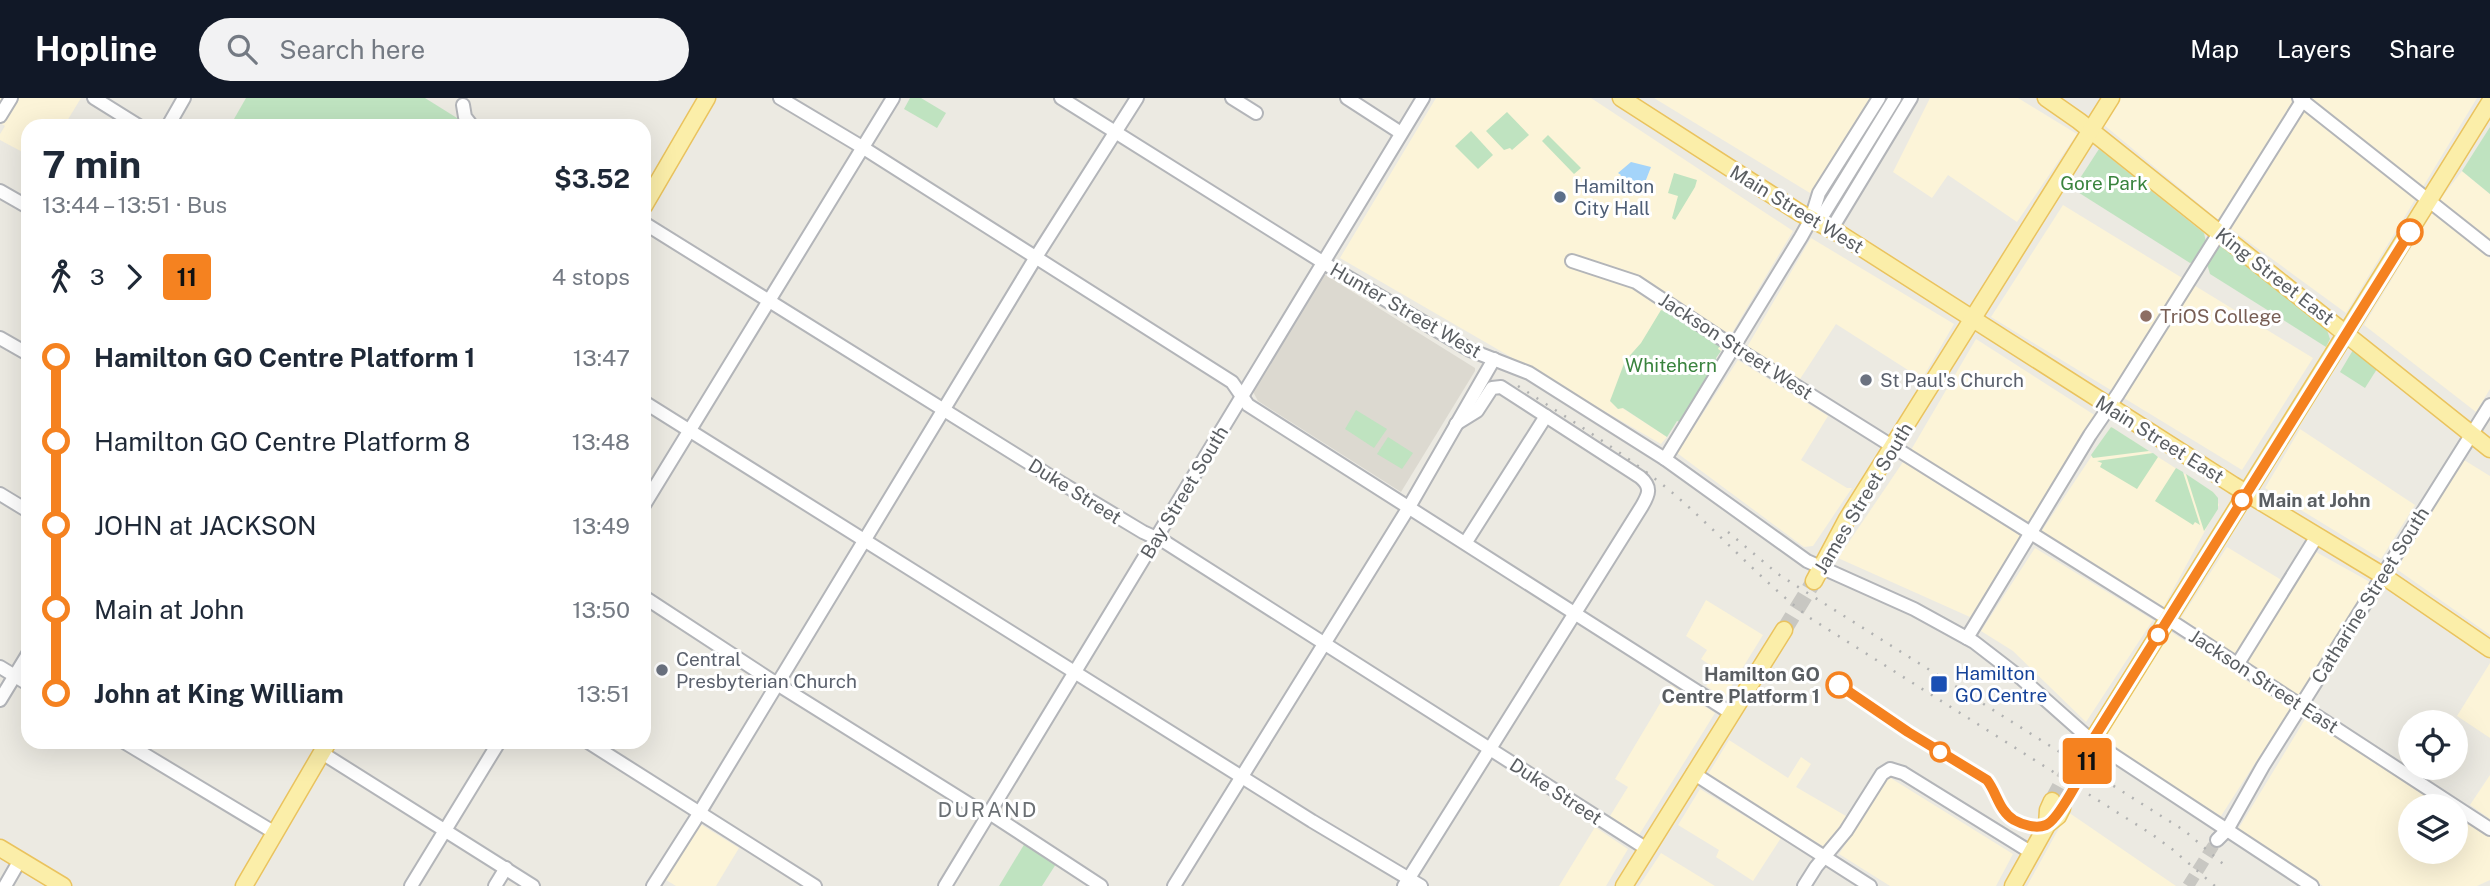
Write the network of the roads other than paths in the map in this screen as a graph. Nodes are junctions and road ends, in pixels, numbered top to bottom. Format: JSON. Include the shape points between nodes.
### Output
{"nodes":[{"id":1,"x":11,"y":98,"type":"edge"},
{"id":2,"x":94,"y":98,"type":"edge"},
{"id":3,"x":184,"y":98,"type":"edge"},
{"id":4,"x":707,"y":98,"type":"edge"},
{"id":5,"x":780,"y":98,"type":"edge"},
{"id":6,"x":893,"y":98,"type":"edge"},
{"id":7,"x":1060,"y":98,"type":"edge"},
{"id":8,"x":1137,"y":98,"type":"edge"},
{"id":9,"x":1232,"y":98,"type":"edge"},
{"id":10,"x":1346,"y":98,"type":"edge"},
{"id":11,"x":1423,"y":98,"type":"edge"},
{"id":12,"x":1621,"y":98,"type":"edge"},
{"id":13,"x":1879,"y":98,"type":"edge"},
{"id":14,"x":1895,"y":98,"type":"edge"},
{"id":15,"x":1911,"y":98,"type":"edge"},
{"id":16,"x":2046,"y":98,"type":"edge"},
{"id":17,"x":2111,"y":98,"type":"edge"},
{"id":18,"x":2301,"y":99,"type":"edge"},
{"id":19,"x":2490,"y":102,"type":"edge"},
{"id":20,"x":463,"y":105,"type":"dead end"},
{"id":21,"x":1256,"y":113,"type":"dead end"},
{"id":22,"x":0,"y":116,"type":"edge"},
{"id":23,"x":128,"y":119,"type":"edge"},
{"id":24,"x":172,"y":119,"type":"edge"},
{"id":25,"x":467,"y":119,"type":"edge"},
{"id":26,"x":2091,"y":131,"type":"junction"},
{"id":27,"x":1114,"y":133,"type":"junction"},
{"id":28,"x":1401,"y":133,"type":"junction"},
{"id":29,"x":862,"y":147,"type":"junction"},
{"id":30,"x":0,"y":191,"type":"edge"},
{"id":31,"x":651,"y":194,"type":"edge"},
{"id":32,"x":2429,"y":201,"type":"junction"},
{"id":33,"x":21,"y":203,"type":"edge"},
{"id":34,"x":1820,"y":224,"type":"junction"},
{"id":35,"x":651,"y":227,"type":"edge"},
{"id":36,"x":2220,"y":233,"type":"junction"},
{"id":37,"x":2490,"y":249,"type":"edge"},
{"id":38,"x":1036,"y":257,"type":"junction"},
{"id":39,"x":1572,"y":261,"type":"dead end"},
{"id":40,"x":1323,"y":262,"type":"junction"},
{"id":41,"x":770,"y":300,"type":"junction"},
{"id":42,"x":1972,"y":319,"type":"junction"},
{"id":43,"x":2347,"y":332,"type":"junction"},
{"id":44,"x":0,"y":338,"type":"edge"},
{"id":45,"x":1734,"y":347,"type":"junction"},
{"id":46,"x":21,"y":350,"type":"edge"},
{"id":47,"x":1494,"y":359,"type":"junction"},
{"id":48,"x":1242,"y":396,"type":"junction"},
{"id":49,"x":2490,"y":405,"type":"edge"},
{"id":50,"x":651,"y":406,"type":"edge"},
{"id":51,"x":2110,"y":407,"type":"junction"},
{"id":52,"x":944,"y":409,"type":"junction"},
{"id":53,"x":1546,"y":416,"type":"junction"},
{"id":54,"x":1456,"y":424,"type":"junction"},
{"id":55,"x":689,"y":430,"type":"junction"},
{"id":56,"x":2472,"y":435,"type":"junction"},
{"id":57,"x":1893,"y":446,"type":"junction"},
{"id":58,"x":2490,"y":449,"type":"edge"},
{"id":59,"x":1665,"y":459,"type":"junction"},
{"id":60,"x":651,"y":493,"type":"edge"},
{"id":61,"x":2246,"y":493,"type":"junction"},
{"id":62,"x":0,"y":494,"type":"edge"},
{"id":63,"x":21,"y":507,"type":"edge"},
{"id":64,"x":1409,"y":507,"type":"junction"},
{"id":65,"x":2031,"y":532,"type":"junction"},
{"id":66,"x":2317,"y":536,"type":"junction"},
{"id":67,"x":1156,"y":538,"type":"junction"},
{"id":68,"x":864,"y":541,"type":"junction"},
{"id":69,"x":1466,"y":542,"type":"junction"},
{"id":70,"x":1817,"y":574,"type":"junction"},
{"id":71,"x":2382,"y":575,"type":"junction"},
{"id":72,"x":651,"y":602,"type":"edge"},
{"id":73,"x":1574,"y":613,"type":"junction"},
{"id":74,"x":2168,"y":619,"type":"junction"},
{"id":75,"x":1784,"y":630,"type":"tunnel mouth"},
{"id":76,"x":1967,"y":638,"type":"junction"},
{"id":77,"x":1323,"y":642,"type":"junction"},
{"id":78,"x":2490,"y":649,"type":"edge"},
{"id":79,"x":2237,"y":665,"type":"junction"},
{"id":80,"x":21,"y":666,"type":"edge"},
{"id":81,"x":0,"y":667,"type":"edge"},
{"id":82,"x":1075,"y":672,"type":"junction"},
{"id":83,"x":15,"y":676,"type":"junction"},
{"id":84,"x":21,"y":680,"type":"edge"},
{"id":85,"x":777,"y":684,"type":"junction"},
{"id":86,"x":0,"y":701,"type":"edge"},
{"id":87,"x":2301,"y":705,"type":"junction"},
{"id":88,"x":1731,"y":713,"type":"junction"},
{"id":89,"x":2092,"y":741,"type":"junction"},
{"id":90,"x":1490,"y":748,"type":"junction"},
{"id":91,"x":136,"y":749,"type":"edge"},
{"id":92,"x":324,"y":749,"type":"edge"},
{"id":93,"x":328,"y":749,"type":"edge"},
{"id":94,"x":495,"y":749,"type":"edge"},
{"id":95,"x":599,"y":749,"type":"edge"},
{"id":96,"x":2082,"y":758,"type":"tunnel mouth"},
{"id":97,"x":1693,"y":774,"type":"junction"},
{"id":98,"x":1241,"y":777,"type":"junction"},
{"id":99,"x":2057,"y":805,"type":"tunnel mouth"},
{"id":100,"x":700,"y":811,"type":"junction"},
{"id":101,"x":989,"y":814,"type":"junction"},
{"id":102,"x":445,"y":830,"type":"junction"},
{"id":103,"x":2227,"y":830,"type":"junction"},
{"id":104,"x":2490,"y":830,"type":"edge"},
{"id":105,"x":275,"y":833,"type":"junction"},
{"id":106,"x":2221,"y":843,"type":"tunnel mouth"},
{"id":107,"x":0,"y":848,"type":"edge"},
{"id":108,"x":1647,"y":849,"type":"junction"},
{"id":109,"x":2032,"y":853,"type":"junction"},
{"id":110,"x":1825,"y":858,"type":"junction"},
{"id":111,"x":20,"y":860,"type":"junction"},
{"id":112,"x":506,"y":868,"type":"junction"},
{"id":113,"x":1407,"y":882,"type":"edge"},
{"id":114,"x":5,"y":886,"type":"edge"},
{"id":115,"x":63,"y":886,"type":"edge"},
{"id":116,"x":244,"y":886,"type":"edge"},
{"id":117,"x":411,"y":886,"type":"edge"},
{"id":118,"x":495,"y":886,"type":"edge"},
{"id":119,"x":533,"y":886,"type":"edge"},
{"id":120,"x":653,"y":886,"type":"edge"},
{"id":121,"x":816,"y":886,"type":"edge"},
{"id":122,"x":946,"y":886,"type":"edge"},
{"id":123,"x":1101,"y":886,"type":"edge"},
{"id":124,"x":1174,"y":886,"type":"edge"},
{"id":125,"x":1421,"y":886,"type":"edge"},
{"id":126,"x":1624,"y":886,"type":"edge"},
{"id":127,"x":1804,"y":886,"type":"edge"},
{"id":128,"x":1870,"y":886,"type":"edge"},
{"id":129,"x":2013,"y":886,"type":"edge"},
{"id":130,"x":2312,"y":886,"type":"edge"}],
"edges":[{"from":1,"to":22,"type":"street"},
{"from":2,"to":23,"type":"street"},
{"from":3,"to":24,"type":"street"},
{"from":4,"to":31,"type":"main road"},
{"from":5,"to":29,"type":"street"},
{"from":6,"to":29,"type":"street"},
{"from":7,"to":27,"type":"street","name":"Hunter Street West"},
{"from":8,"to":27,"type":"street"},
{"from":9,"to":21,"type":"street"},
{"from":10,"to":28,"type":"street"},
{"from":11,"to":28,"type":"street","name":"Bay Street South"},
{"from":12,"to":34,"type":"main road","name":"Main Street West"},
{"from":13,"to":34,"type":"street","via":[[1819,193]]},
{"from":14,"to":34,"type":"street"},
{"from":15,"to":34,"type":"street"},
{"from":16,"to":26,"type":"main road","name":"King Street East"},
{"from":17,"to":26,"type":"main road","name":"James Street South"},
{"from":18,"to":32,"type":"street"},
{"from":18,"to":36,"type":"street"},
{"from":19,"to":32,"type":"main road"},
{"from":20,"to":25,"type":"street"},
{"from":26,"to":36,"type":"main road","name":"King Street East"},
{"from":26,"to":42,"type":"main road","name":"James Street South"},
{"from":27,"to":38,"type":"street"},
{"from":27,"to":40,"type":"street","name":"Hunter Street West"},
{"from":28,"to":40,"type":"street","name":"Bay Street South"},
{"from":29,"to":38,"type":"street"},
{"from":29,"to":41,"type":"street"},
{"from":30,"to":33,"type":"street"},
{"from":32,"to":37,"type":"street"},
{"from":32,"to":43,"type":"main road"},
{"from":34,"to":42,"type":"main road","name":"Main Street West"},
{"from":34,"to":45,"type":"street"},
{"from":35,"to":41,"type":"street","name":"Duke Street"},
{"from":36,"to":43,"type":"main road","name":"King Street East"},
{"from":36,"to":51,"type":"street"},
{"from":38,"to":48,"type":"street","via":[[1232,382]]},
{"from":38,"to":52,"type":"street"},
{"from":39,"to":45,"type":"street","name":"Jackson Street West","via":[[1634,281]]},
{"from":40,"to":47,"type":"street","name":"Hunter Street West","via":[[1470,350]]},
{"from":40,"to":48,"type":"street","name":"Bay Street South"},
{"from":41,"to":52,"type":"street","name":"Duke Street"},
{"from":41,"to":55,"type":"street"},
{"from":42,"to":51,"type":"main road","name":"Main Street East"},
{"from":42,"to":57,"type":"main road","name":"James Street South"},
{"from":43,"to":56,"type":"main road","name":"King Street East"},
{"from":43,"to":61,"type":"main road"},
{"from":44,"to":46,"type":"street"},
{"from":45,"to":57,"type":"street","name":"Jackson Street West"},
{"from":45,"to":59,"type":"street"},
{"from":47,"to":54,"type":"street"},
{"from":47,"to":59,"type":"street","name":"Hunter Street West","via":[[1528,373]]},
{"from":48,"to":64,"type":"street","via":[[1248,405]]},
{"from":48,"to":67,"type":"street","name":"Bay Street South"},
{"from":49,"to":56,"type":"street","name":"Catharine Street South"},
{"from":50,"to":55,"type":"street"},
{"from":51,"to":61,"type":"main road","name":"Main Street East"},
{"from":51,"to":65,"type":"street"},
{"from":52,"to":67,"type":"street","name":"Duke Street"},
{"from":52,"to":68,"type":"street"},
{"from":53,"to":54,"type":"street","via":[[1496,386],[1477,411]]},
{"from":53,"to":69,"type":"street"},
{"from":53,"to":73,"type":"street","via":[[1640,477],[1649,491]]},
{"from":54,"to":64,"type":"street"},
{"from":55,"to":60,"type":"street"},
{"from":55,"to":68,"type":"street"},
{"from":56,"to":58,"type":"main road","name":"King Street East"},
{"from":56,"to":71,"type":"street","name":"Catharine Street South"},
{"from":57,"to":65,"type":"street","name":"Jackson Street East"},
{"from":57,"to":70,"type":"main road","name":"James Street South"},
{"from":59,"to":70,"type":"street","name":"Hunter Street West","via":[[1801,557]]},
{"from":61,"to":66,"type":"main road","name":"Main Street East"},
{"from":61,"to":74,"type":"main road"},
{"from":62,"to":63,"type":"street"},
{"from":64,"to":69,"type":"street"},
{"from":64,"to":77,"type":"street"},
{"from":65,"to":74,"type":"street","name":"Jackson Street East"},
{"from":65,"to":76,"type":"street"},
{"from":66,"to":71,"type":"main road","name":"Main Street East"},
{"from":66,"to":79,"type":"street"},
{"from":67,"to":77,"type":"street","name":"Duke Street"},
{"from":67,"to":82,"type":"street","name":"Bay Street South"},
{"from":68,"to":82,"type":"street"},
{"from":68,"to":85,"type":"street"},
{"from":69,"to":73,"type":"street"},
{"from":70,"to":76,"type":"street","name":"Hunter Street West","via":[[1914,609]]},
{"from":71,"to":78,"type":"main road","name":"Main Street East"},
{"from":71,"to":87,"type":"street","name":"Catharine Street South"},
{"from":72,"to":85,"type":"street"},
{"from":73,"to":88,"type":"street"},
{"from":73,"to":90,"type":"street"},
{"from":74,"to":79,"type":"street","name":"Jackson Street East"},
{"from":74,"to":89,"type":"main road"},
{"from":75,"to":88,"type":"main road"},
{"from":76,"to":89,"type":"street","name":"Hunter Street West"},
{"from":77,"to":90,"type":"street","name":"Duke Street"},
{"from":77,"to":98,"type":"street"},
{"from":79,"to":87,"type":"street","name":"Jackson Street East"},
{"from":80,"to":83,"type":"street"},
{"from":81,"to":83,"type":"street"},
{"from":82,"to":98,"type":"street"},
{"from":82,"to":101,"type":"street","name":"Bay Street South"},
{"from":83,"to":84,"type":"street"},
{"from":83,"to":86,"type":"street"},
{"from":85,"to":100,"type":"street"},
{"from":85,"to":101,"type":"street"},
{"from":87,"to":103,"type":"street","name":"Catharine Street South"},
{"from":87,"to":104,"type":"street","name":"Jackson Street East"},
{"from":88,"to":97,"type":"main road"},
{"from":89,"to":96,"type":"main road"},
{"from":89,"to":103,"type":"street","name":"Hunter Street West"},
{"from":90,"to":108,"type":"street","name":"Duke Street"},
{"from":90,"to":113,"type":"street"},
{"from":91,"to":105,"type":"street"},
{"from":92,"to":105,"type":"main road"},
{"from":93,"to":102,"type":"street"},
{"from":94,"to":102,"type":"street"},
{"from":95,"to":100,"type":"street"},
{"from":97,"to":108,"type":"main road"},
{"from":97,"to":110,"type":"street"},
{"from":98,"to":113,"type":"street"},
{"from":98,"to":124,"type":"street"},
{"from":99,"to":109,"type":"main road","via":[[2058,816],[2047,825]]},
{"from":100,"to":120,"type":"street"},
{"from":100,"to":121,"type":"street"},
{"from":101,"to":122,"type":"street","name":"Bay Street South"},
{"from":101,"to":123,"type":"street"},
{"from":102,"to":112,"type":"street"},
{"from":102,"to":117,"type":"street"},
{"from":103,"to":106,"type":"street","name":"Catharine Street South"},
{"from":103,"to":130,"type":"street","name":"Hunter Street West"},
{"from":105,"to":116,"type":"main road"},
{"from":107,"to":111,"type":"main road"},
{"from":108,"to":126,"type":"main road"},
{"from":109,"to":110,"type":"street","via":[[1890,769],[1882,774]]},
{"from":109,"to":129,"type":"main road"},
{"from":110,"to":127,"type":"street"},
{"from":110,"to":128,"type":"street"},
{"from":111,"to":114,"type":"street"},
{"from":111,"to":115,"type":"main road"},
{"from":112,"to":118,"type":"street"},
{"from":112,"to":119,"type":"street"},
{"from":113,"to":125,"type":"street"}]}
